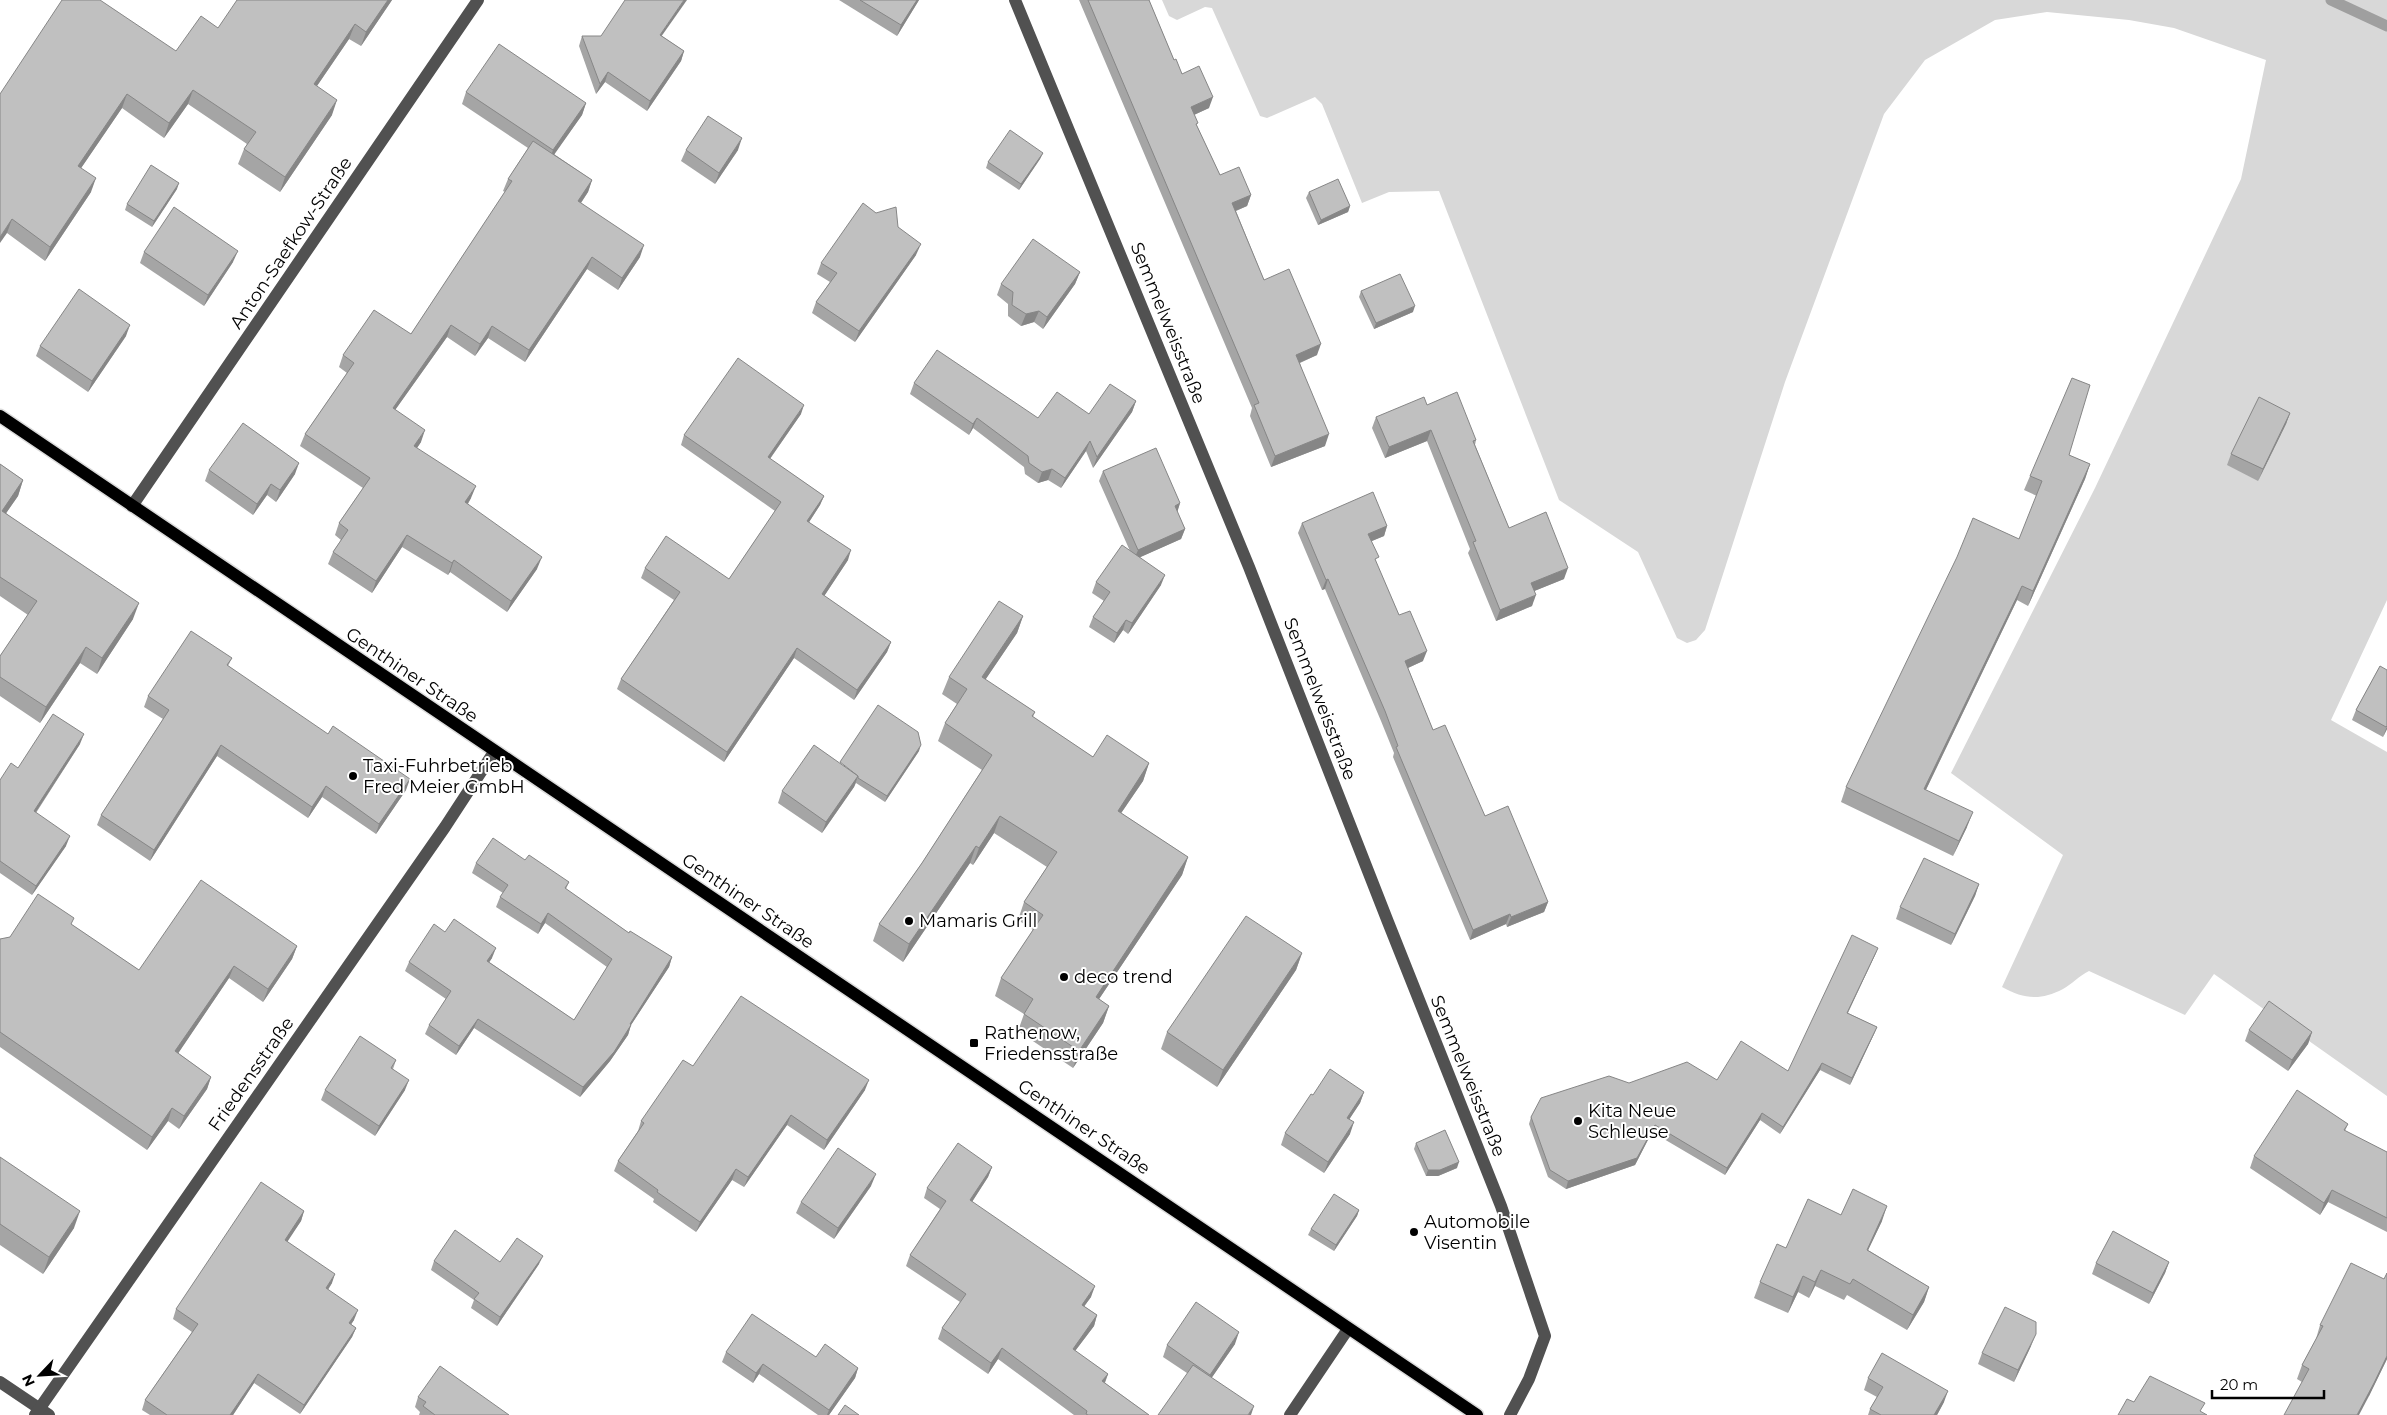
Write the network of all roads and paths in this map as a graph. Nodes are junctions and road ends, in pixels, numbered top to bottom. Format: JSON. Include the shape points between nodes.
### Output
{"nodes":[{"id":1,"x":478,"y":0,"type":"edge"},
{"id":2,"x":1015,"y":0,"type":"edge"},
{"id":3,"x":0,"y":416,"type":"edge"},
{"id":4,"x":132,"y":506,"type":"junction"},
{"id":5,"x":494,"y":752,"type":"junction"},
{"id":6,"x":1348,"y":1329,"type":"junction"},
{"id":7,"x":0,"y":1382,"type":"edge"},
{"id":8,"x":41,"y":1413,"type":"edge"},
{"id":9,"x":1290,"y":1415,"type":"edge"},
{"id":10,"x":1477,"y":1415,"type":"edge"},
{"id":11,"x":1510,"y":1415,"type":"edge"}],
"edges":[{"from":1,"to":4,"type":"street","name":"Anton-Saefkow-Straße"},
{"from":2,"to":11,"type":"street","name":"Semmelweisstraße","via":[[1249,567],[1501,1206],[1545,1336],[1529,1379]]},
{"from":3,"to":4,"type":"main road","name":"Genthiner Straße"},
{"from":4,"to":5,"type":"main road","name":"Genthiner Straße"},
{"from":5,"to":6,"type":"main road","name":"Genthiner Straße","via":[[1011,1098]]},
{"from":5,"to":8,"type":"street","name":"Friedensstraße"},
{"from":6,"to":9,"type":"street"},
{"from":6,"to":10,"type":"main road","name":"Genthiner Straße"},
{"from":7,"to":8,"type":"street"}]}
